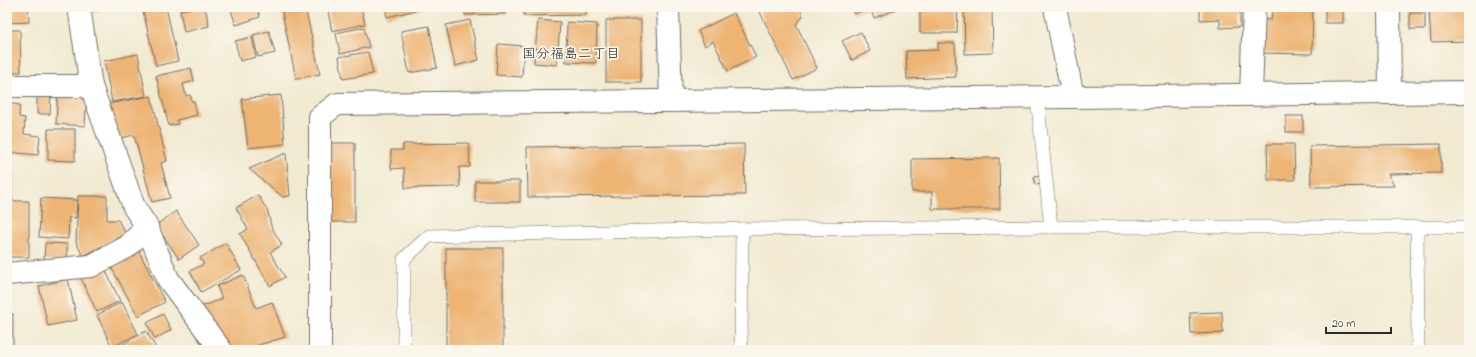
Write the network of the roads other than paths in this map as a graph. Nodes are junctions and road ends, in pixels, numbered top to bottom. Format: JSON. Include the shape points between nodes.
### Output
{"nodes":[{"id":1,"x":79,"y":7,"type":"edge"},
{"id":2,"x":668,"y":7,"type":"edge"},
{"id":3,"x":1055,"y":7,"type":"edge"},
{"id":4,"x":1254,"y":7,"type":"edge"},
{"id":5,"x":1389,"y":7,"type":"edge"},
{"id":6,"x":7,"y":86,"type":"edge"},
{"id":7,"x":91,"y":86,"type":"junction"},
{"id":8,"x":1390,"y":92,"type":"junction"},
{"id":9,"x":1469,"y":92,"type":"edge"},
{"id":10,"x":1251,"y":95,"type":"junction"},
{"id":11,"x":1037,"y":97,"type":"junction"},
{"id":12,"x":1073,"y":97,"type":"junction"},
{"id":13,"x":671,"y":101,"type":"junction"},
{"id":14,"x":147,"y":227,"type":"junction"},
{"id":15,"x":1051,"y":227,"type":"junction"},
{"id":16,"x":1417,"y":227,"type":"junction"},
{"id":17,"x":1469,"y":227,"type":"edge"},
{"id":18,"x":742,"y":228,"type":"junction"},
{"id":19,"x":7,"y":274,"type":"edge"},
{"id":20,"x":221,"y":350,"type":"edge"},
{"id":21,"x":320,"y":350,"type":"edge"},
{"id":22,"x":404,"y":350,"type":"edge"},
{"id":23,"x":741,"y":350,"type":"edge"},
{"id":24,"x":1418,"y":350,"type":"edge"}],
"edges":[{"from":1,"to":7,"type":"street"},
{"from":2,"to":13,"type":"street"},
{"from":3,"to":12,"type":"street"},
{"from":4,"to":10,"type":"street"},
{"from":5,"to":8,"type":"street"},
{"from":6,"to":7,"type":"street"},
{"from":7,"to":14,"type":"street","via":[[134,207]]},
{"from":8,"to":9,"type":"street"},
{"from":8,"to":10,"type":"street"},
{"from":10,"to":12,"type":"street"},
{"from":11,"to":12,"type":"street"},
{"from":11,"to":13,"type":"street"},
{"from":11,"to":15,"type":"lane"},
{"from":13,"to":21,"type":"street","via":[[337,104],[320,116]]},
{"from":14,"to":19,"type":"street","via":[[127,247],[91,266]]},
{"from":14,"to":20,"type":"street","via":[[168,279]]},
{"from":15,"to":16,"type":"lane"},
{"from":15,"to":18,"type":"lane"},
{"from":16,"to":17,"type":"lane"},
{"from":16,"to":24,"type":"lane"},
{"from":18,"to":22,"type":"lane","via":[[428,236],[404,259]]},
{"from":18,"to":23,"type":"lane"}]}
